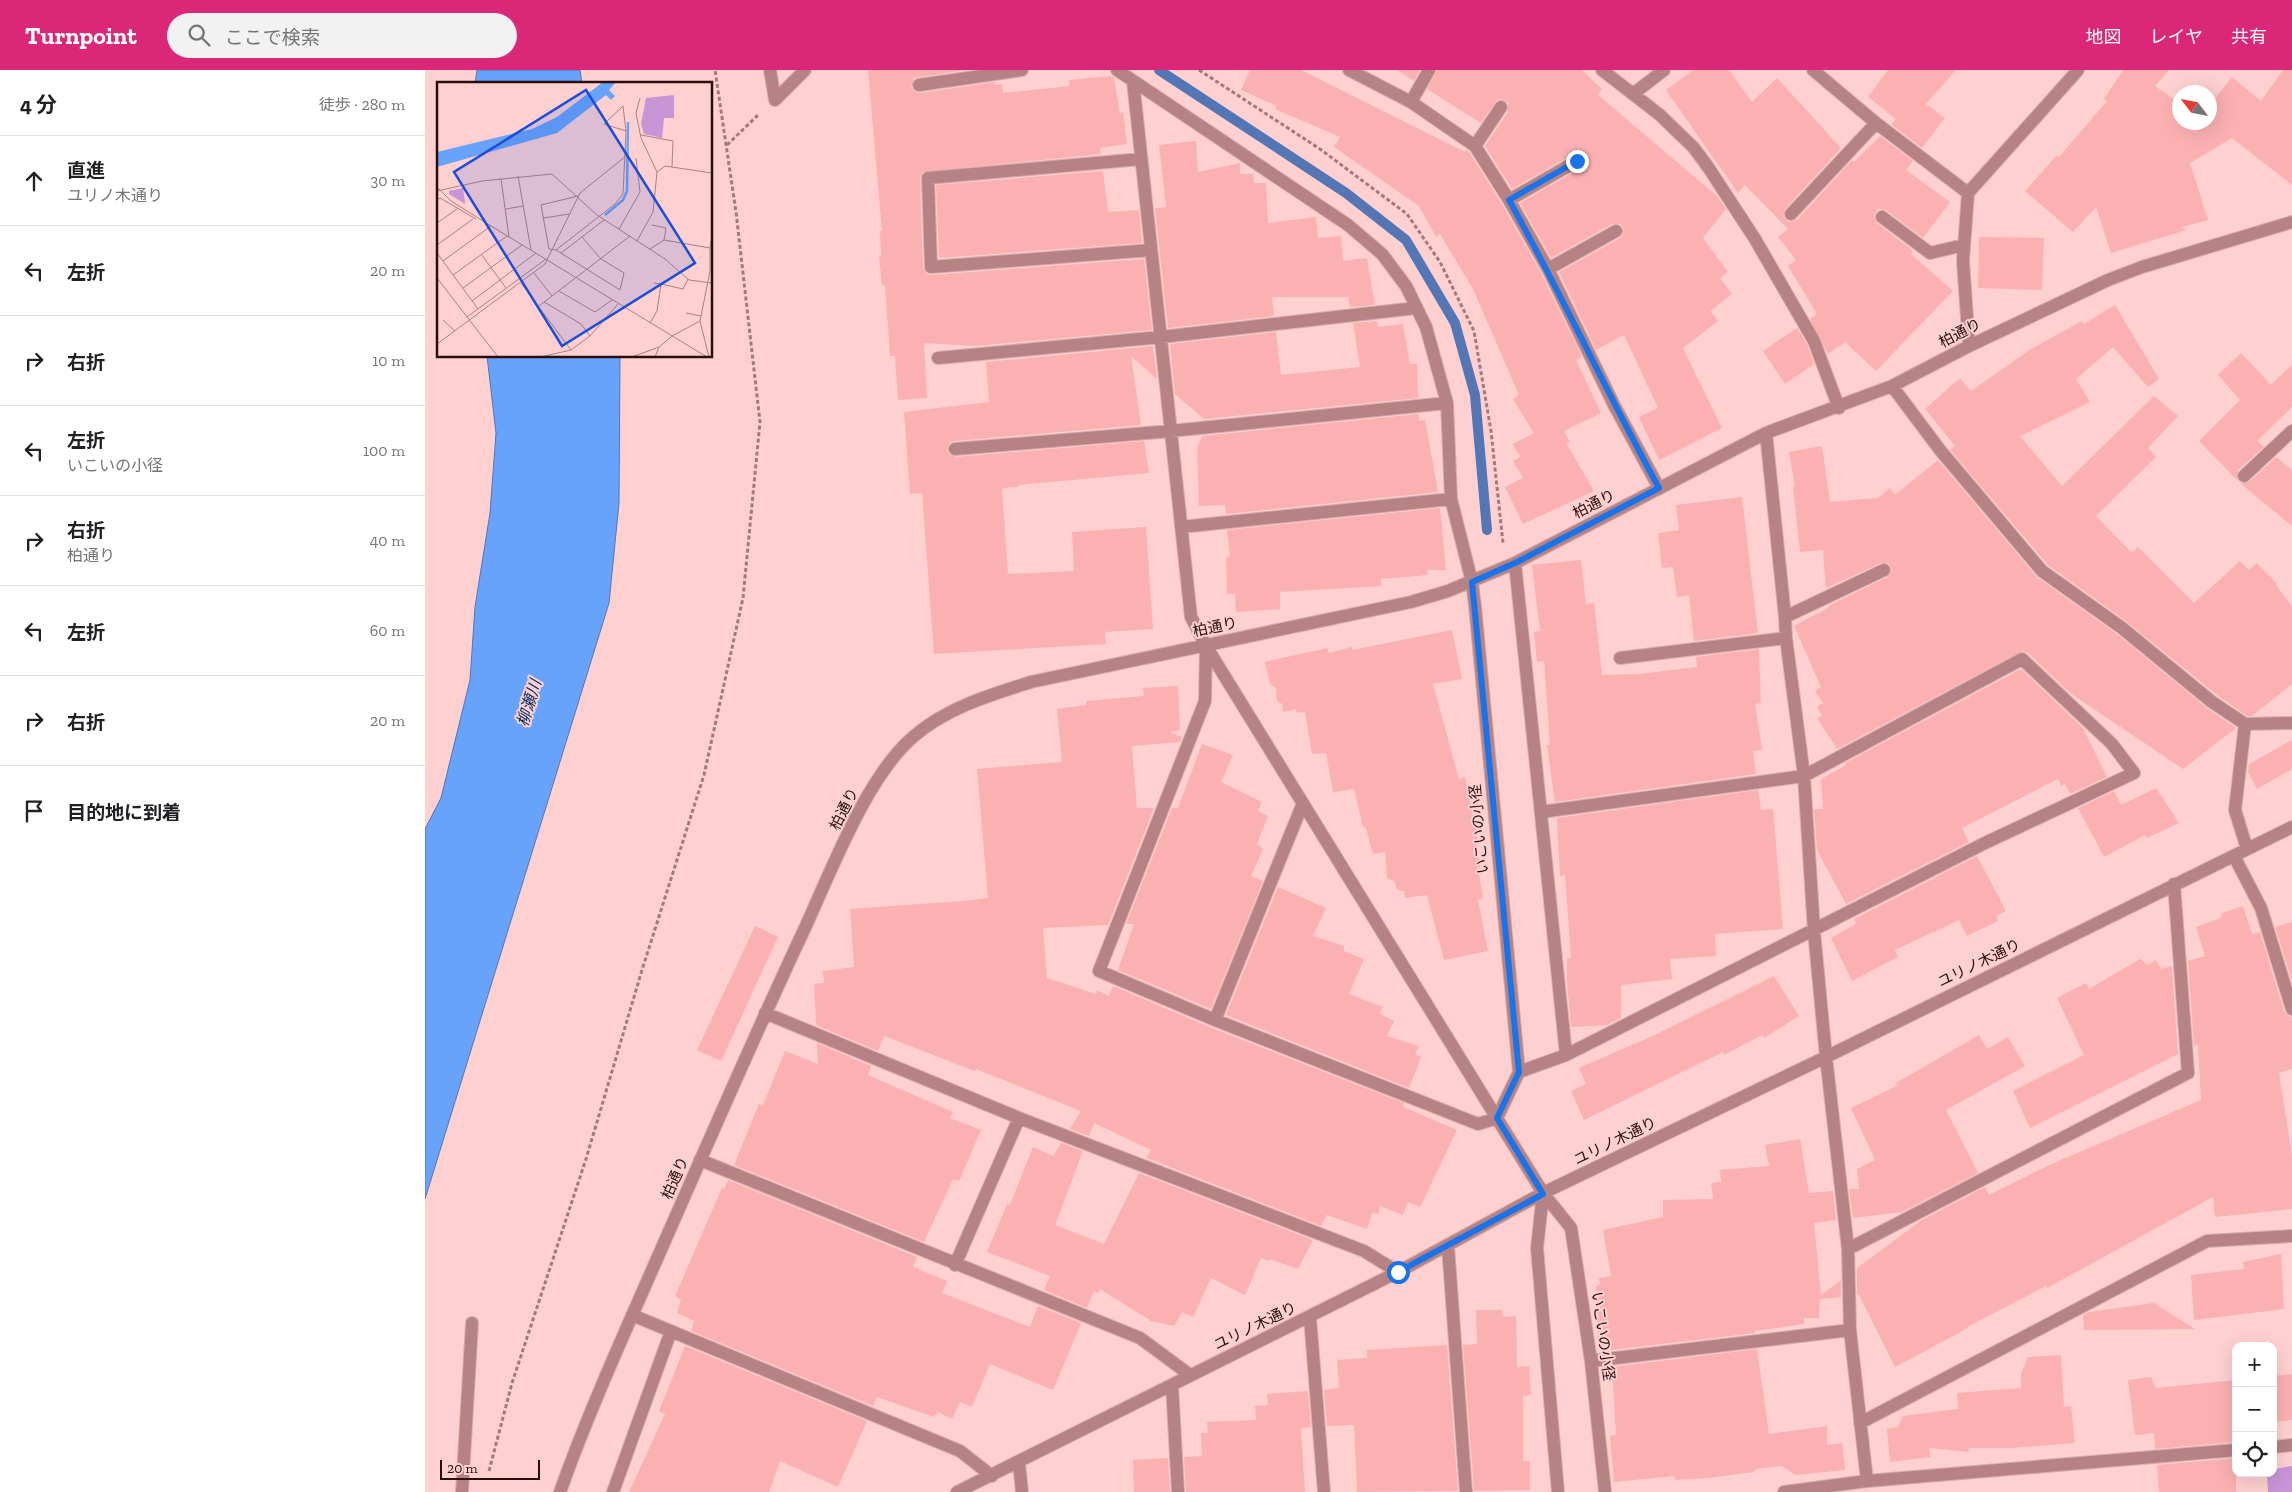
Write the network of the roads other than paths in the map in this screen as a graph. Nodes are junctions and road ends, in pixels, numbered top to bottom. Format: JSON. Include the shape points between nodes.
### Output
{"nodes":[{"id":1,"x":770,"y":70,"type":"edge"},
{"id":2,"x":805,"y":70,"type":"edge"},
{"id":3,"x":1022,"y":70,"type":"edge"},
{"id":4,"x":1117,"y":70,"type":"edge"},
{"id":5,"x":1349,"y":70,"type":"edge"},
{"id":6,"x":1429,"y":70,"type":"edge"},
{"id":7,"x":1602,"y":70,"type":"edge"},
{"id":8,"x":1664,"y":70,"type":"edge"},
{"id":9,"x":1813,"y":70,"type":"edge"},
{"id":10,"x":2078,"y":70,"type":"edge"},
{"id":11,"x":1133,"y":81,"type":"junction"},
{"id":12,"x":919,"y":85,"type":"dead end"},
{"id":13,"x":1633,"y":94,"type":"junction"},
{"id":14,"x":1411,"y":102,"type":"junction"},
{"id":15,"x":1501,"y":107,"type":"dead end"},
{"id":16,"x":1876,"y":123,"type":"junction"},
{"id":17,"x":1475,"y":146,"type":"junction"},
{"id":18,"x":1141,"y":159,"type":"junction"},
{"id":19,"x":1577,"y":161,"type":"dead end"},
{"id":20,"x":1968,"y":193,"type":"junction"},
{"id":21,"x":1509,"y":200,"type":"junction"},
{"id":22,"x":1791,"y":214,"type":"dead end"},
{"id":23,"x":1882,"y":217,"type":"dead end"},
{"id":24,"x":2292,"y":222,"type":"edge"},
{"id":25,"x":1616,"y":231,"type":"dead end"},
{"id":26,"x":1964,"y":245,"type":"junction"},
{"id":27,"x":1151,"y":250,"type":"junction"},
{"id":28,"x":1548,"y":269,"type":"junction"},
{"id":29,"x":1416,"y":308,"type":"junction"},
{"id":30,"x":1161,"y":337,"type":"junction"},
{"id":31,"x":1969,"y":346,"type":"junction"},
{"id":32,"x":938,"y":358,"type":"dead end"},
{"id":33,"x":1892,"y":386,"type":"junction"},
{"id":34,"x":1447,"y":403,"type":"junction"},
{"id":35,"x":1839,"y":408,"type":"junction"},
{"id":36,"x":1171,"y":431,"type":"junction"},
{"id":37,"x":2292,"y":431,"type":"edge"},
{"id":38,"x":1766,"y":433,"type":"junction"},
{"id":39,"x":955,"y":449,"type":"dead end"},
{"id":40,"x":2244,"y":476,"type":"dead end"},
{"id":41,"x":1659,"y":488,"type":"junction"},
{"id":42,"x":1451,"y":499,"type":"junction"},
{"id":43,"x":1181,"y":527,"type":"junction"},
{"id":44,"x":1515,"y":563,"type":"junction"},
{"id":45,"x":1884,"y":570,"type":"dead end"},
{"id":46,"x":1472,"y":582,"type":"junction"},
{"id":47,"x":1785,"y":617,"type":"junction"},
{"id":48,"x":1786,"y":638,"type":"junction"},
{"id":49,"x":1206,"y":646,"type":"junction"},
{"id":50,"x":1620,"y":658,"type":"dead end"},
{"id":51,"x":2292,"y":723,"type":"edge"},
{"id":52,"x":2245,"y":724,"type":"junction"},
{"id":53,"x":1804,"y":776,"type":"junction"},
{"id":54,"x":1303,"y":803,"type":"junction"},
{"id":55,"x":1541,"y":812,"type":"junction"},
{"id":56,"x":2292,"y":827,"type":"edge"},
{"id":57,"x":2247,"y":849,"type":"junction"},
{"id":58,"x":2234,"y":856,"type":"junction"},
{"id":59,"x":2174,"y":884,"type":"junction"},
{"id":60,"x":1814,"y":931,"type":"junction"},
{"id":61,"x":2292,"y":1009,"type":"edge"},
{"id":62,"x":765,"y":1012,"type":"junction"},
{"id":63,"x":1215,"y":1020,"type":"junction"},
{"id":64,"x":1566,"y":1056,"type":"junction"},
{"id":65,"x":1826,"y":1057,"type":"junction"},
{"id":66,"x":1519,"y":1072,"type":"junction"},
{"id":67,"x":1019,"y":1118,"type":"junction"},
{"id":68,"x":1497,"y":1118,"type":"junction"},
{"id":69,"x":700,"y":1160,"type":"junction"},
{"id":70,"x":1543,"y":1194,"type":"junction"},
{"id":71,"x":2292,"y":1236,"type":"edge"},
{"id":72,"x":1448,"y":1246,"type":"junction"},
{"id":73,"x":1848,"y":1249,"type":"junction"},
{"id":74,"x":955,"y":1265,"type":"junction"},
{"id":75,"x":1398,"y":1272,"type":"junction"},
{"id":76,"x":632,"y":1315,"type":"junction"},
{"id":77,"x":1310,"y":1317,"type":"junction"},
{"id":78,"x":472,"y":1323,"type":"dead end"},
{"id":79,"x":671,"y":1330,"type":"junction"},
{"id":80,"x":1850,"y":1330,"type":"junction"},
{"id":81,"x":1591,"y":1361,"type":"junction"},
{"id":82,"x":1190,"y":1375,"type":"junction"},
{"id":83,"x":1172,"y":1385,"type":"junction"},
{"id":84,"x":1861,"y":1423,"type":"junction"},
{"id":85,"x":2292,"y":1445,"type":"edge"},
{"id":86,"x":2277,"y":1446,"type":"edge"},
{"id":87,"x":2232,"y":1450,"type":"edge"},
{"id":88,"x":1019,"y":1463,"type":"junction"},
{"id":89,"x":992,"y":1476,"type":"junction"},
{"id":90,"x":1867,"y":1481,"type":"junction"},
{"id":91,"x":462,"y":1492,"type":"edge"},
{"id":92,"x":560,"y":1492,"type":"edge"},
{"id":93,"x":613,"y":1492,"type":"edge"},
{"id":94,"x":957,"y":1492,"type":"edge"},
{"id":95,"x":1022,"y":1492,"type":"edge"},
{"id":96,"x":1178,"y":1492,"type":"edge"},
{"id":97,"x":1324,"y":1492,"type":"edge"},
{"id":98,"x":1466,"y":1492,"type":"edge"},
{"id":99,"x":1558,"y":1492,"type":"edge"},
{"id":100,"x":1605,"y":1492,"type":"edge"},
{"id":101,"x":1784,"y":1492,"type":"edge"}],
"edges":[{"from":1,"to":2,"type":"street","via":[[775,100]]},
{"from":3,"to":12,"type":"street"},
{"from":4,"to":11,"type":"street","name":"いこいの小径"},
{"from":5,"to":14,"type":"street"},
{"from":6,"to":14,"type":"street"},
{"from":7,"to":13,"type":"street"},
{"from":8,"to":13,"type":"street"},
{"from":9,"to":16,"type":"street"},
{"from":10,"to":20,"type":"street"},
{"from":11,"to":18,"type":"street","name":"いこいの小径"},
{"from":11,"to":29,"type":"street","name":"いこいの小径","via":[[1347,225],[1382,254],[1406,286]]},
{"from":13,"to":35,"type":"street","via":[[1694,148],[1708,167],[1755,239],[1814,342]]},
{"from":14,"to":17,"type":"street"},
{"from":15,"to":17,"type":"street"},
{"from":16,"to":20,"type":"street"},
{"from":16,"to":22,"type":"street"},
{"from":17,"to":21,"type":"street"},
{"from":18,"to":27,"type":"street","name":"いこいの小径"},
{"from":18,"to":27,"type":"street","via":[[928,178],[931,267]]},
{"from":19,"to":21,"type":"street"},
{"from":20,"to":26,"type":"street"},
{"from":21,"to":28,"type":"street"},
{"from":23,"to":26,"type":"street","via":[[1930,253]]},
{"from":24,"to":31,"type":"street","name":"柏通り","via":[[2133,270]]},
{"from":25,"to":28,"type":"street"},
{"from":26,"to":31,"type":"street"},
{"from":27,"to":30,"type":"street","name":"いこいの小径"},
{"from":28,"to":41,"type":"street","via":[[1614,405]]},
{"from":29,"to":30,"type":"street"},
{"from":29,"to":34,"type":"street","name":"いこいの小径","via":[[1426,326]]},
{"from":30,"to":32,"type":"street"},
{"from":30,"to":36,"type":"street","name":"いこいの小径"},
{"from":31,"to":33,"type":"street","name":"柏通り"},
{"from":33,"to":35,"type":"street","name":"柏通り"},
{"from":33,"to":52,"type":"street","via":[[1940,450],[2042,571],[2122,628],[2212,702]]},
{"from":34,"to":36,"type":"street"},
{"from":34,"to":42,"type":"street","name":"いこいの小径"},
{"from":35,"to":38,"type":"street","name":"柏通り"},
{"from":36,"to":39,"type":"street"},
{"from":36,"to":43,"type":"street","name":"いこいの小径"},
{"from":37,"to":40,"type":"street"},
{"from":38,"to":41,"type":"street","name":"柏通り"},
{"from":38,"to":47,"type":"street"},
{"from":41,"to":44,"type":"street","name":"柏通り"},
{"from":42,"to":43,"type":"street"},
{"from":42,"to":46,"type":"street","name":"いこいの小径"},
{"from":43,"to":49,"type":"street","name":"いこいの小径","via":[[1191,617]]},
{"from":44,"to":46,"type":"street","name":"柏通り"},
{"from":44,"to":55,"type":"street"},
{"from":45,"to":47,"type":"street"},
{"from":46,"to":49,"type":"street","name":"柏通り","via":[[1411,602]]},
{"from":46,"to":66,"type":"street","name":"いこいの小径"},
{"from":47,"to":48,"type":"street"},
{"from":48,"to":50,"type":"street"},
{"from":48,"to":53,"type":"street"},
{"from":49,"to":54,"type":"street","name":"いこいの小径"},
{"from":49,"to":62,"type":"street","name":"柏通り","via":[[1031,682],[979,699],[912,737],[881,773],[858,814]]},
{"from":49,"to":63,"type":"street","via":[[1205,701],[1099,971]]},
{"from":51,"to":52,"type":"street"},
{"from":52,"to":57,"type":"street","via":[[2235,810]]},
{"from":53,"to":55,"type":"street"},
{"from":53,"to":60,"type":"street"},
{"from":53,"to":60,"type":"street","via":[[2023,659],[2112,744],[2134,773],[1985,843]]},
{"from":54,"to":63,"type":"street"},
{"from":54,"to":68,"type":"street","name":"いこいの小径"},
{"from":55,"to":64,"type":"street"},
{"from":56,"to":57,"type":"street","name":"ユリノ木通り"},
{"from":57,"to":58,"type":"street","name":"ユリノ木通り"},
{"from":58,"to":59,"type":"street","name":"ユリノ木通り"},
{"from":58,"to":61,"type":"street","via":[[2261,908]]},
{"from":59,"to":65,"type":"street","name":"ユリノ木通り"},
{"from":59,"to":73,"type":"street","via":[[2188,1073]]},
{"from":60,"to":64,"type":"street"},
{"from":60,"to":65,"type":"street"},
{"from":62,"to":67,"type":"street"},
{"from":62,"to":69,"type":"street","name":"柏通り"},
{"from":63,"to":68,"type":"street","via":[[1478,1124]]},
{"from":64,"to":66,"type":"street"},
{"from":65,"to":70,"type":"street","name":"ユリノ木通り"},
{"from":65,"to":73,"type":"street"},
{"from":66,"to":68,"type":"street"},
{"from":67,"to":74,"type":"street"},
{"from":67,"to":75,"type":"street","via":[[1364,1251]]},
{"from":68,"to":70,"type":"street","name":"いこいの小径"},
{"from":69,"to":74,"type":"street"},
{"from":69,"to":76,"type":"street","name":"柏通り"},
{"from":70,"to":72,"type":"street","name":"ユリノ木通り"},
{"from":70,"to":81,"type":"street","name":"いこいの小径","via":[[1571,1228]]},
{"from":70,"to":99,"type":"street","via":[[1538,1256]]},
{"from":71,"to":84,"type":"street","via":[[2207,1241]]},
{"from":72,"to":75,"type":"street","name":"ユリノ木通り"},
{"from":72,"to":98,"type":"street"},
{"from":73,"to":80,"type":"street"},
{"from":74,"to":82,"type":"street","via":[[1140,1338]]},
{"from":75,"to":77,"type":"street","name":"ユリノ木通り"},
{"from":76,"to":79,"type":"street"},
{"from":76,"to":92,"type":"street","name":"柏通り"},
{"from":77,"to":82,"type":"street","name":"ユリノ木通り"},
{"from":77,"to":97,"type":"street"},
{"from":78,"to":91,"type":"street"},
{"from":79,"to":89,"type":"street","via":[[960,1451]]},
{"from":79,"to":93,"type":"street"},
{"from":80,"to":81,"type":"street"},
{"from":80,"to":84,"type":"street"},
{"from":81,"to":100,"type":"street","name":"いこいの小径"},
{"from":82,"to":83,"type":"street","name":"ユリノ木通り"},
{"from":83,"to":88,"type":"street","name":"ユリノ木通り"},
{"from":83,"to":96,"type":"street"},
{"from":84,"to":90,"type":"street"},
{"from":85,"to":86,"type":"street"},
{"from":87,"to":90,"type":"street"},
{"from":88,"to":89,"type":"street","name":"ユリノ木通り"},
{"from":88,"to":95,"type":"street"},
{"from":89,"to":94,"type":"street","name":"ユリノ木通り"},
{"from":90,"to":101,"type":"street"}]}
